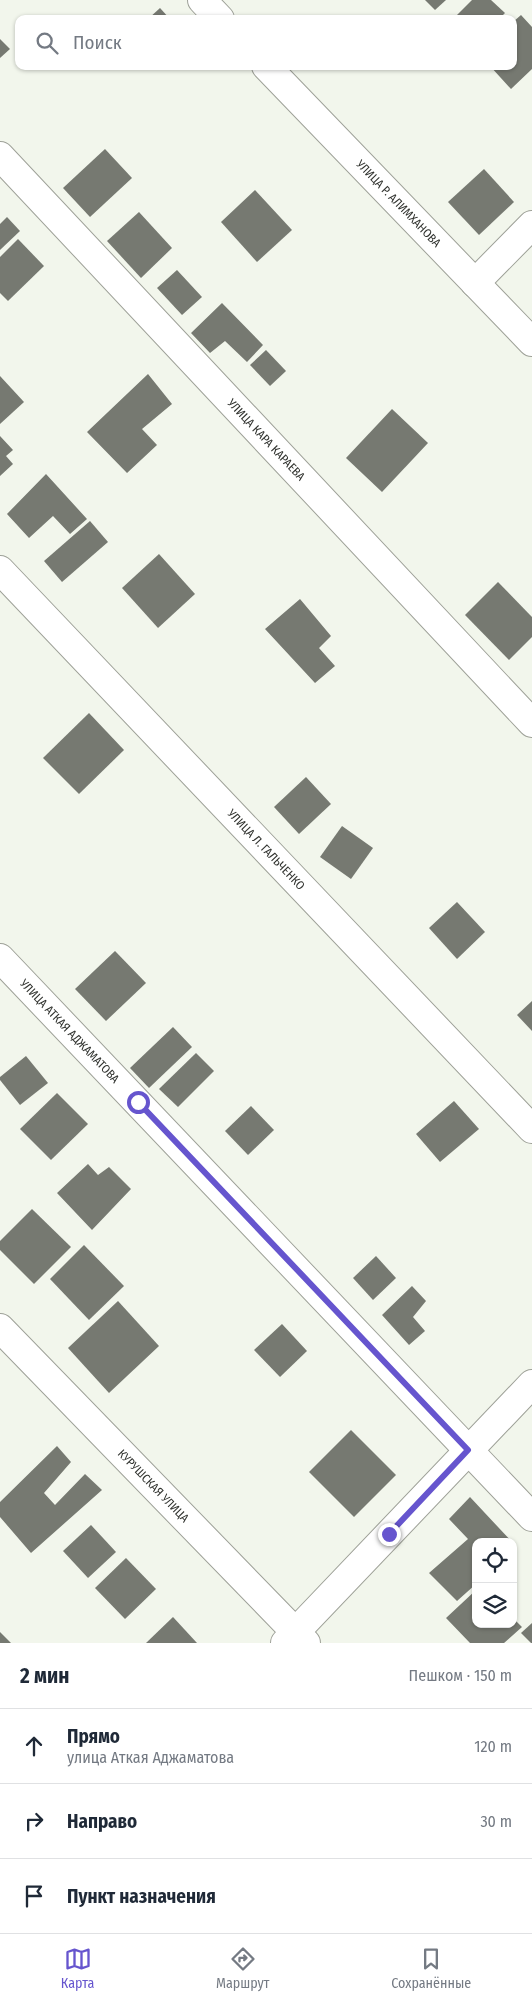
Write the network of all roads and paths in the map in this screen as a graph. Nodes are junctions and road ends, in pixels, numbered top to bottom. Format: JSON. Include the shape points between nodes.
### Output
{"nodes":[{"id":1,"x":202,"y":0,"type":"edge"},
{"id":2,"x":216,"y":15,"type":"edge"},
{"id":3,"x":270,"y":70,"type":"edge"},
{"id":4,"x":0,"y":156,"type":"edge"},
{"id":5,"x":532,"y":225,"type":"edge"},
{"id":6,"x":475,"y":283,"type":"junction"},
{"id":7,"x":532,"y":342,"type":"edge"},
{"id":8,"x":0,"y":570,"type":"edge"},
{"id":9,"x":532,"y":723,"type":"edge"},
{"id":10,"x":0,"y":958,"type":"edge"},
{"id":11,"x":532,"y":1129,"type":"edge"},
{"id":12,"x":0,"y":1328,"type":"edge"},
{"id":13,"x":532,"y":1384,"type":"edge"},
{"id":14,"x":468,"y":1450,"type":"junction"},
{"id":15,"x":532,"y":1517,"type":"edge"},
{"id":16,"x":296,"y":1639,"type":"edge"}],
"edges":[{"from":1,"to":2,"type":"street"},
{"from":3,"to":6,"type":"street","name":"УЛИЦА Р. АЛИМХАНОВА"},
{"from":4,"to":9,"type":"street","name":"УЛИЦА КАРА КАРАЕВА"},
{"from":5,"to":6,"type":"street"},
{"from":6,"to":7,"type":"street","name":"УЛИЦА Р. АЛИМХАНОВА"},
{"from":8,"to":11,"type":"street","name":"УЛИЦА Л. ГАЛЬЧЕНКО"},
{"from":10,"to":14,"type":"street","name":"УЛИЦА АТКАЯ АДЖАМАТОВА"},
{"from":12,"to":16,"type":"street","name":"КУРУШСКАЯ УЛИЦА"},
{"from":13,"to":14,"type":"street"},
{"from":14,"to":15,"type":"street","name":"УЛИЦА АТКАЯ АДЖАМАТОВА"},
{"from":14,"to":16,"type":"street"}]}
